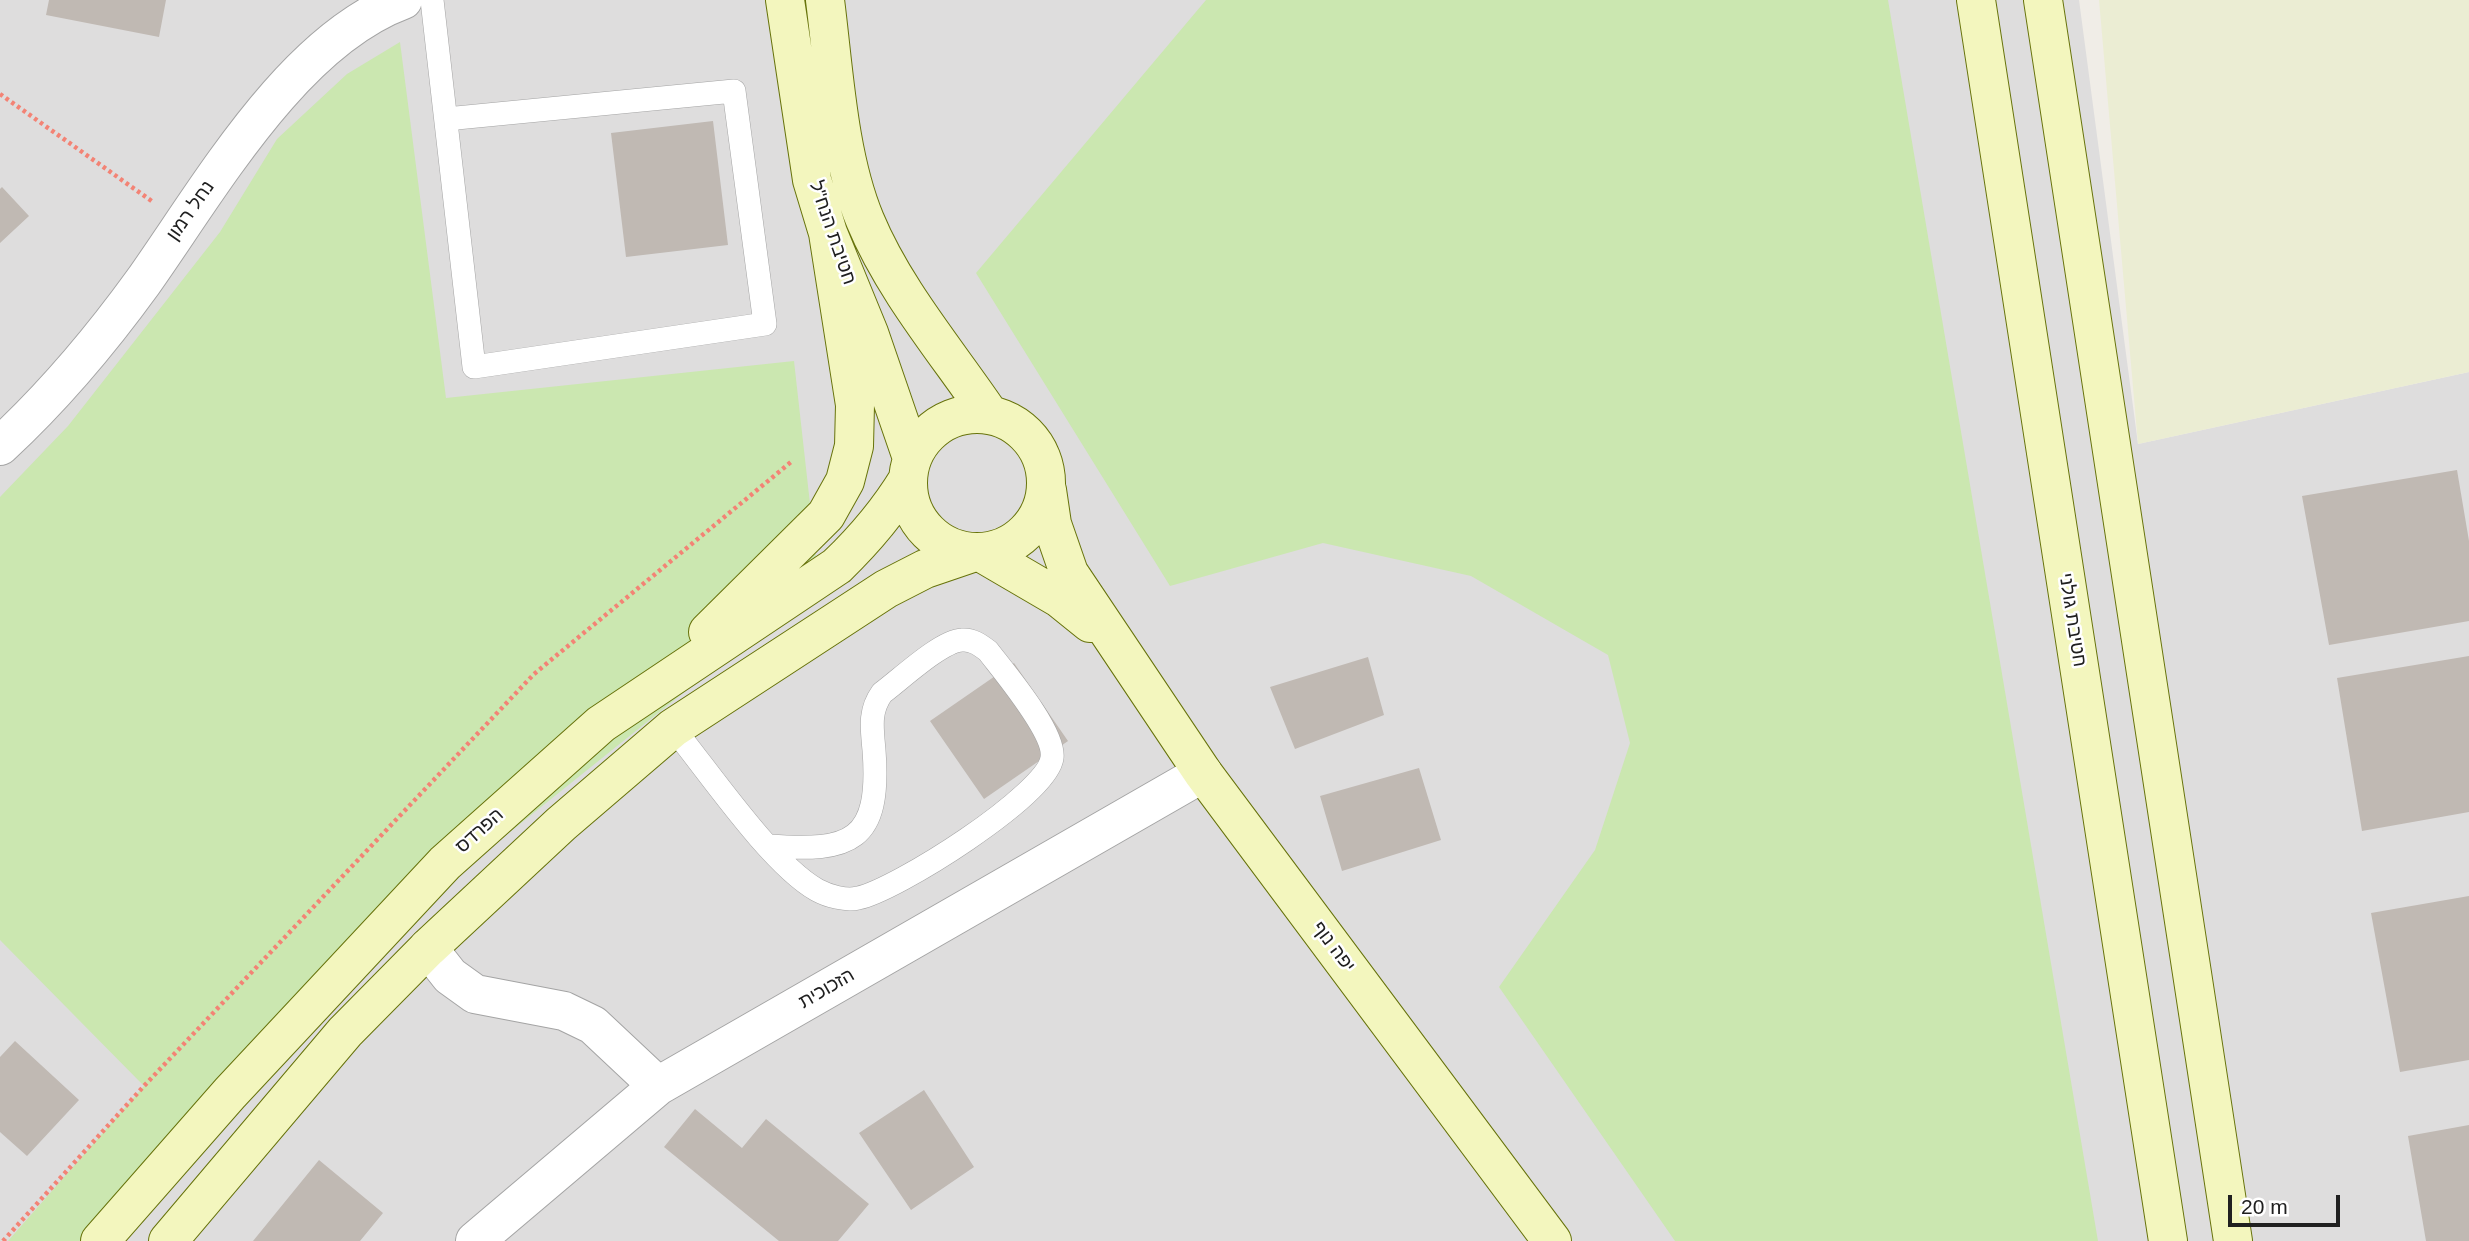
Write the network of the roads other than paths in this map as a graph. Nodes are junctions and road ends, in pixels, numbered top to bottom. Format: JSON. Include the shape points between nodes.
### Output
{"nodes":[{"id":1,"x":402,"y":0,"type":"edge"},
{"id":2,"x":432,"y":0,"type":"edge"},
{"id":3,"x":785,"y":0,"type":"edge"},
{"id":4,"x":825,"y":0,"type":"edge"},
{"id":5,"x":1976,"y":0,"type":"edge"},
{"id":6,"x":2043,"y":0,"type":"edge"},
{"id":7,"x":446,"y":119,"type":"junction"},
{"id":8,"x":828,"y":233,"type":"junction"},
{"id":9,"x":989,"y":414,"type":"junction"},
{"id":10,"x":0,"y":446,"type":"edge"},
{"id":11,"x":910,"y":468,"type":"junction"},
{"id":12,"x":1047,"y":491,"type":"junction"},
{"id":13,"x":977,"y":553,"type":"junction"},
{"id":14,"x":1121,"y":649,"type":"junction"},
{"id":15,"x":645,"y":694,"type":"junction"},
{"id":16,"x":674,"y":729,"type":"junction"},
{"id":17,"x":1203,"y":773,"type":"junction"},
{"id":18,"x":769,"y":846,"type":"junction"},
{"id":19,"x":428,"y":948,"type":"junction"},
{"id":20,"x":658,"y":1086,"type":"junction"},
{"id":21,"x":100,"y":1241,"type":"edge"},
{"id":22,"x":168,"y":1241,"type":"edge"},
{"id":23,"x":475,"y":1241,"type":"edge"},
{"id":24,"x":1552,"y":1241,"type":"edge"},
{"id":25,"x":2168,"y":1241,"type":"edge"},
{"id":26,"x":2233,"y":1241,"type":"edge"}],
"edges":[{"from":1,"to":10,"type":"street","name":"נחל רמון","via":[[352,27],[305,68],[249,132],[101,336]]},
{"from":2,"to":7,"type":"lane"},
{"from":3,"to":8,"type":"street","name":"חטיבת הנח\"ל","via":[[812,180]]},
{"from":4,"to":9,"type":"street","name":"חטיבת הנח\"ל","via":[[850,171],[865,219],[887,263]]},
{"from":5,"to":25,"type":"street","name":"חטיבת גולני"},
{"from":6,"to":26,"type":"street"},
{"from":7,"to":7,"type":"lane","via":[[474,367],[765,324],[734,91]]},
{"from":8,"to":11,"type":"street","name":"חטיבת הנח\"ל","via":[[869,333]]},
{"from":8,"to":15,"type":"street","via":[[855,405],[854,446],[845,481],[826,514]]},
{"from":9,"to":11,"type":"street","via":[[965,414],[943,422],[924,437]]},
{"from":9,"to":12,"type":"street","via":[[1009,420],[1039,449]]},
{"from":11,"to":13,"type":"street","via":[[910,500],[928,533],[944,544]]},
{"from":11,"to":15,"type":"street","name":"הפרדס","via":[[872,530],[837,566]]},
{"from":12,"to":13,"type":"street","via":[[1040,514],[1026,534],[1006,547]]},
{"from":12,"to":14,"type":"street","name":"יפה נוף","via":[[1052,524],[1069,573]]},
{"from":13,"to":14,"type":"street","name":"יפה נוף","via":[[1059,598]]},
{"from":13,"to":16,"type":"street","via":[[925,569],[886,589]]},
{"from":14,"to":17,"type":"street","name":"יפה נוף"},
{"from":15,"to":21,"type":"street","name":"הפרדס","via":[[601,724],[445,863],[230,1093]]},
{"from":16,"to":18,"type":"lane"},
{"from":16,"to":19,"type":"street","via":[[561,824]]},
{"from":17,"to":20,"type":"street","name":"הזכוכית"},
{"from":17,"to":24,"type":"street","name":"יפה נוף"},
{"from":18,"to":18,"type":"lane","via":[[834,846],[863,828],[874,797],[875,704],[947,644],[963,639],[988,651],[1049,737],[1053,758],[1025,797],[937,857],[858,898],[837,898],[818,891]]},
{"from":19,"to":20,"type":"street","via":[[450,976],[475,995],[564,1011],[593,1025]]},
{"from":19,"to":22,"type":"street","via":[[345,1032]]},
{"from":20,"to":23,"type":"street","name":"הזכוכית"}]}
